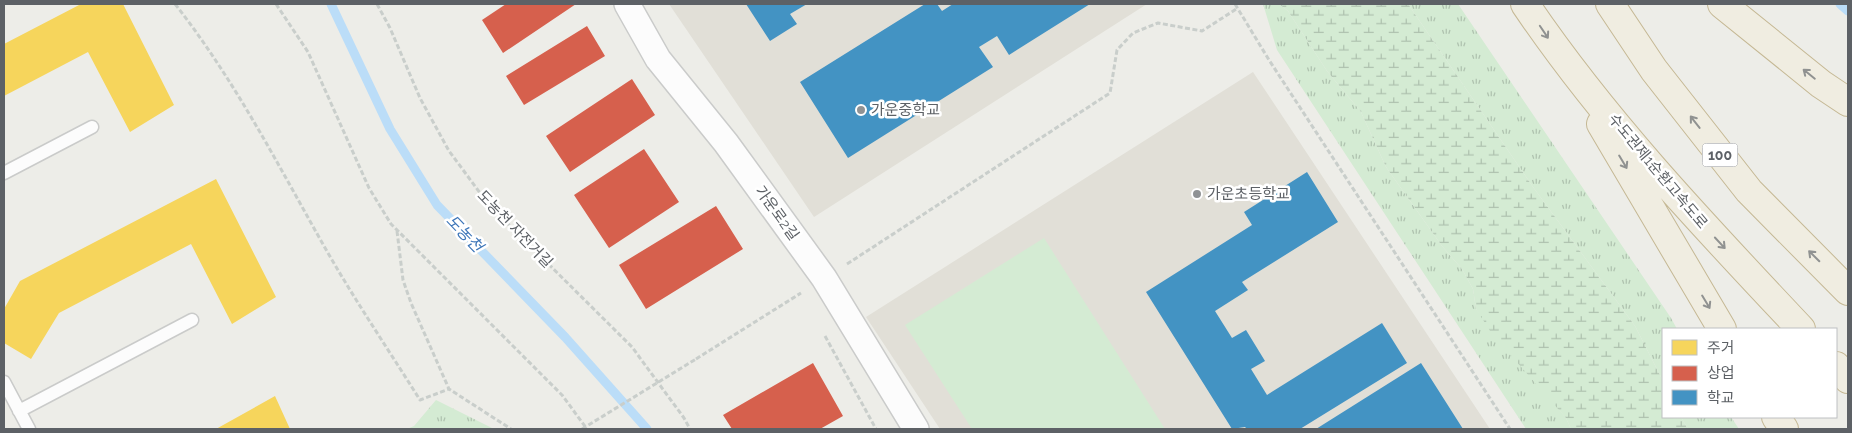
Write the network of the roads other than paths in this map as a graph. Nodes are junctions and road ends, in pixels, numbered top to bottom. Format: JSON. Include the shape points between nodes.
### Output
{"nodes":[{"id":1,"x":627,"y":4,"type":"edge"},
{"id":2,"x":1525,"y":4,"type":"edge"},
{"id":3,"x":1610,"y":4,"type":"edge"},
{"id":4,"x":1722,"y":4,"type":"edge"},
{"id":5,"x":1563,"y":60,"type":"junction"},
{"id":6,"x":1848,"y":102,"type":"edge"},
{"id":7,"x":92,"y":127,"type":"dead end"},
{"id":8,"x":4,"y":173,"type":"edge"},
{"id":9,"x":1848,"y":291,"type":"edge"},
{"id":10,"x":192,"y":320,"type":"dead end"},
{"id":11,"x":1721,"y":328,"type":"edge"},
{"id":12,"x":1800,"y":328,"type":"edge"},
{"id":13,"x":1837,"y":367,"type":"edge"},
{"id":14,"x":1848,"y":379,"type":"edge"},
{"id":15,"x":4,"y":382,"type":"edge"},
{"id":16,"x":19,"y":411,"type":"junction"},
{"id":17,"x":1777,"y":418,"type":"edge"},
{"id":18,"x":30,"y":429,"type":"edge"},
{"id":19,"x":916,"y":429,"type":"edge"},
{"id":20,"x":1784,"y":429,"type":"edge"}],
"edges":[{"from":1,"to":19,"type":"street","name":"가운로2길","via":[[658,59],[726,143],[824,278]]},
{"from":2,"to":5,"type":"highway","name":"수도권제1순환고속도로","one_way":true},
{"from":9,"to":3,"type":"highway","number":"100","one_way":true,"via":[[1749,192],[1654,70]]},
{"from":6,"to":4,"type":"highway","one_way":true},
{"from":5,"to":11,"type":"highway","one_way":true},
{"from":5,"to":12,"type":"highway","name":"수도권제1순환고속도로","one_way":true,"via":[[1712,235]]},
{"from":7,"to":8,"type":"lane"},
{"from":10,"to":16,"type":"lane"},
{"from":13,"to":14,"type":"highway"},
{"from":15,"to":16,"type":"lane"},
{"from":16,"to":18,"type":"lane"},
{"from":17,"to":20,"type":"highway"}]}
